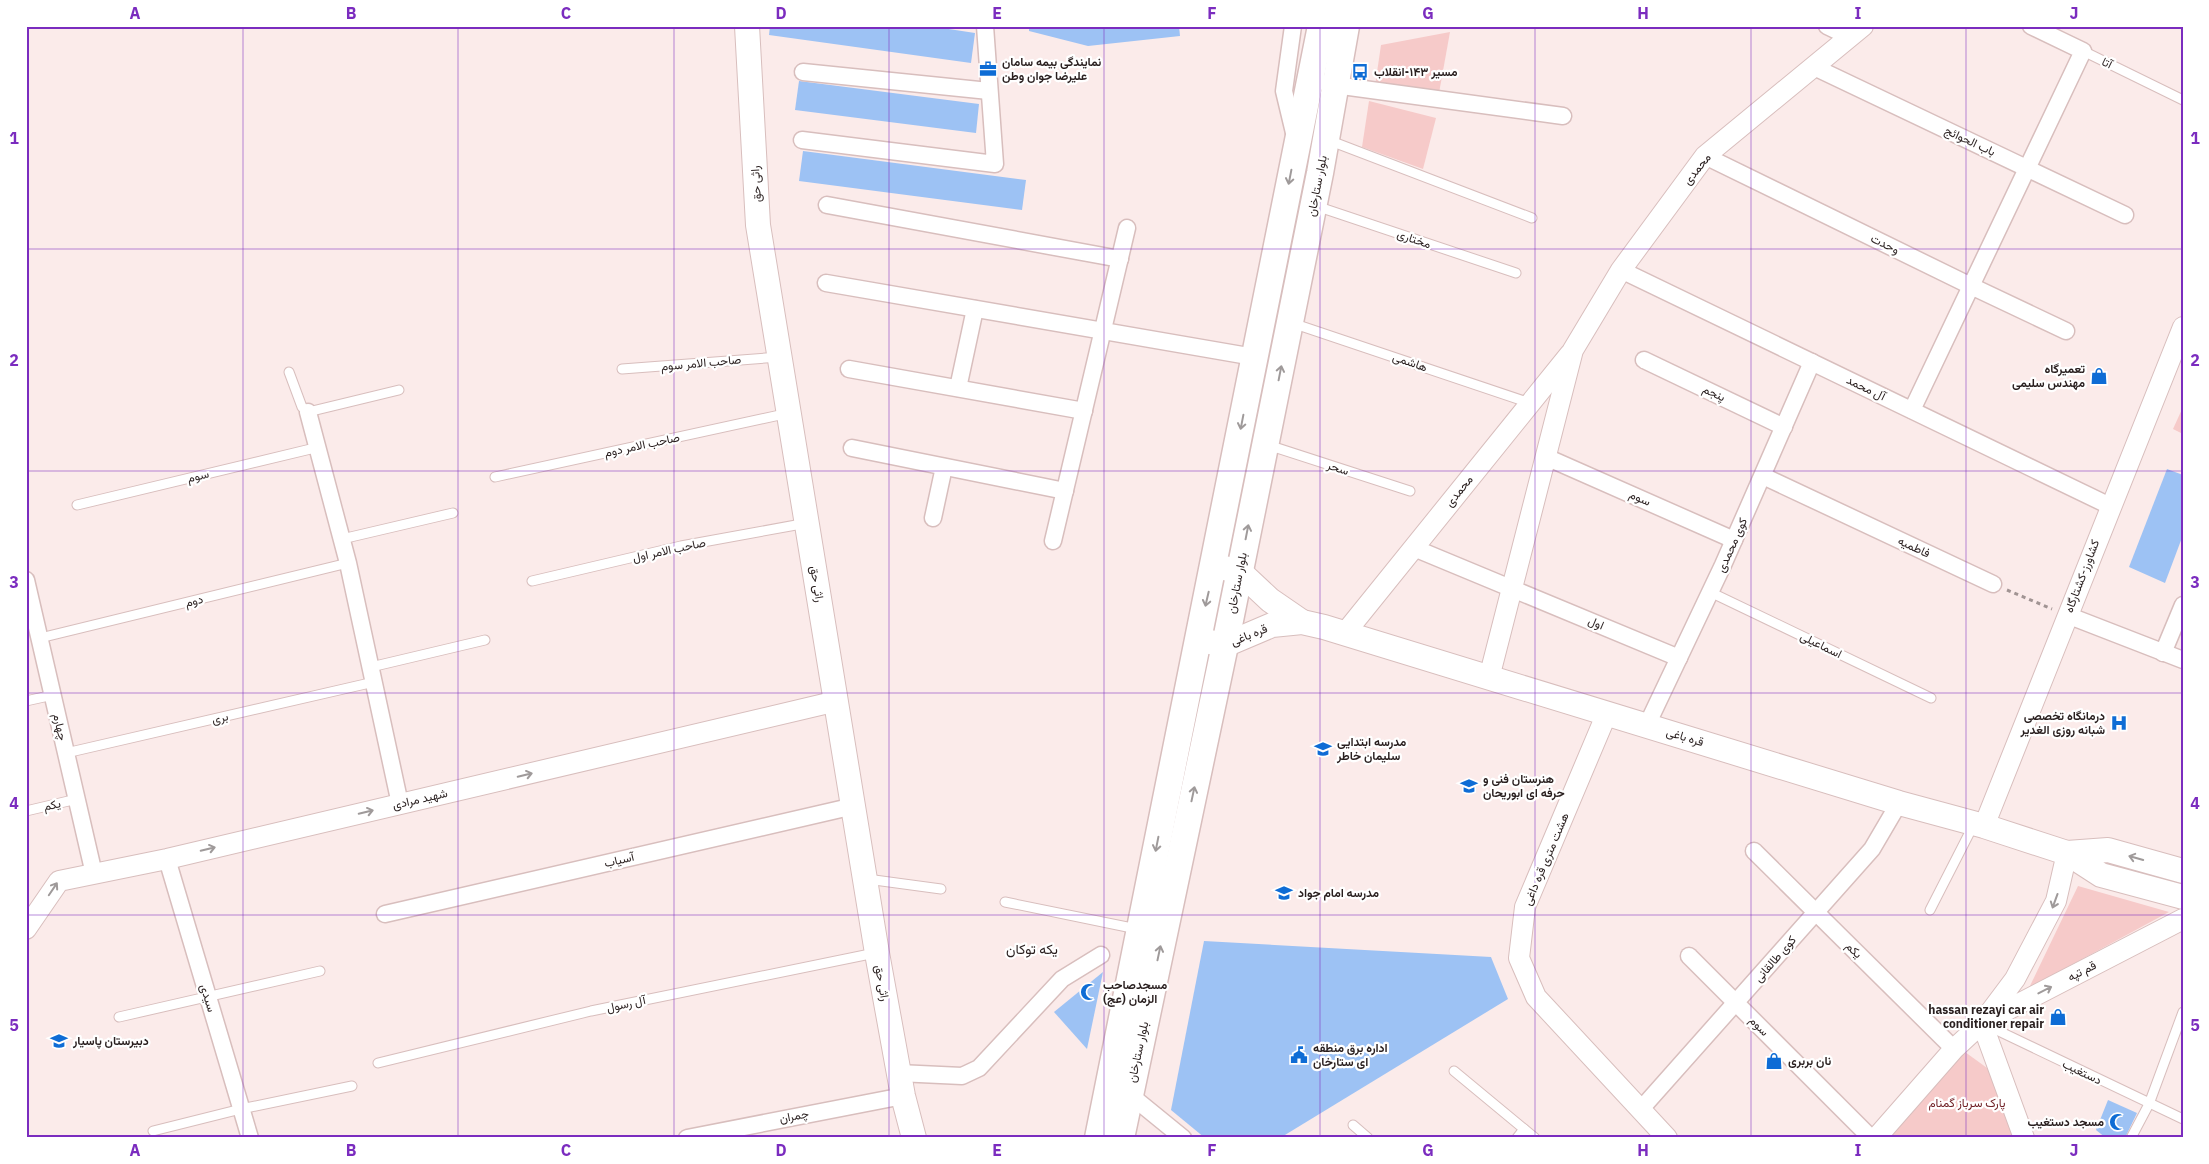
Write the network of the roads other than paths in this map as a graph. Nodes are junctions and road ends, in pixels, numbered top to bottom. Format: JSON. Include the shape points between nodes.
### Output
{"nodes":[{"id":1,"x":747,"y":26,"type":"edge"},
{"id":2,"x":985,"y":26,"type":"edge"},
{"id":3,"x":1292,"y":26,"type":"edge"},
{"id":4,"x":1321,"y":26,"type":"edge"},
{"id":5,"x":1346,"y":26,"type":"edge"},
{"id":6,"x":1827,"y":26,"type":"edge"},
{"id":7,"x":2031,"y":26,"type":"edge"},
{"id":8,"x":1856,"y":32,"type":"edge"},
{"id":9,"x":2083,"y":51,"type":"junction"},
{"id":10,"x":1814,"y":68,"type":"junction"},
{"id":11,"x":803,"y":72,"type":"dead end"},
{"id":12,"x":1310,"y":81,"type":"junction"},
{"id":13,"x":1336,"y":85,"type":"junction"},
{"id":14,"x":990,"y":91,"type":"junction"},
{"id":15,"x":2183,"y":100,"type":"edge"},
{"id":16,"x":1563,"y":116,"type":"dead end"},
{"id":17,"x":802,"y":140,"type":"dead end"},
{"id":18,"x":1326,"y":140,"type":"junction"},
{"id":19,"x":1297,"y":146,"type":"junction"},
{"id":20,"x":1705,"y":156,"type":"junction"},
{"id":21,"x":2027,"y":168,"type":"junction"},
{"id":22,"x":827,"y":205,"type":"dead end"},
{"id":23,"x":1313,"y":205,"type":"junction"},
{"id":24,"x":2125,"y":215,"type":"dead end"},
{"id":25,"x":1532,"y":218,"type":"dead end"},
{"id":26,"x":1127,"y":228,"type":"dead end"},
{"id":27,"x":1120,"y":259,"type":"junction"},
{"id":28,"x":1621,"y":270,"type":"junction"},
{"id":29,"x":1516,"y":273,"type":"dead end"},
{"id":30,"x":826,"y":283,"type":"dead end"},
{"id":31,"x":1971,"y":286,"type":"junction"},
{"id":32,"x":975,"y":308,"type":"junction"},
{"id":33,"x":1290,"y":322,"type":"junction"},
{"id":34,"x":2183,"y":326,"type":"edge"},
{"id":35,"x":1103,"y":330,"type":"junction"},
{"id":36,"x":2066,"y":330,"type":"dead end"},
{"id":37,"x":1573,"y":350,"type":"junction"},
{"id":38,"x":780,"y":356,"type":"junction"},
{"id":39,"x":1254,"y":357,"type":"junction"},
{"id":40,"x":1644,"y":360,"type":"dead end"},
{"id":41,"x":1812,"y":362,"type":"junction"},
{"id":42,"x":622,"y":369,"type":"dead end"},
{"id":43,"x":849,"y":369,"type":"dead end"},
{"id":44,"x":289,"y":372,"type":"dead end"},
{"id":45,"x":958,"y":388,"type":"junction"},
{"id":46,"x":399,"y":390,"type":"dead end"},
{"id":47,"x":1530,"y":403,"type":"junction"},
{"id":48,"x":1912,"y":410,"type":"junction"},
{"id":49,"x":1084,"y":411,"type":"junction"},
{"id":50,"x":308,"y":412,"type":"junction"},
{"id":51,"x":789,"y":412,"type":"junction"},
{"id":52,"x":1784,"y":427,"type":"junction"},
{"id":53,"x":1265,"y":444,"type":"junction"},
{"id":54,"x":319,"y":447,"type":"junction"},
{"id":55,"x":852,"y":448,"type":"dead end"},
{"id":56,"x":1546,"y":457,"type":"junction"},
{"id":57,"x":944,"y":467,"type":"junction"},
{"id":58,"x":1762,"y":476,"type":"junction"},
{"id":59,"x":495,"y":477,"type":"dead end"},
{"id":60,"x":1065,"y":491,"type":"junction"},
{"id":61,"x":1410,"y":491,"type":"dead end"},
{"id":62,"x":77,"y":505,"type":"dead end"},
{"id":63,"x":2110,"y":506,"type":"junction"},
{"id":64,"x":452,"y":513,"type":"dead end"},
{"id":65,"x":933,"y":518,"type":"dead end"},
{"id":66,"x":807,"y":523,"type":"junction"},
{"id":67,"x":342,"y":539,"type":"junction"},
{"id":68,"x":1734,"y":540,"type":"junction"},
{"id":69,"x":1054,"y":541,"type":"dead end"},
{"id":70,"x":1414,"y":548,"type":"junction"},
{"id":71,"x":348,"y":563,"type":"junction"},
{"id":72,"x":1214,"y":565,"type":"junction"},
{"id":73,"x":1239,"y":571,"type":"junction"},
{"id":74,"x":26,"y":580,"type":"edge"},
{"id":75,"x":532,"y":582,"type":"dead end"},
{"id":76,"x":1993,"y":584,"type":"road end"},
{"id":77,"x":1512,"y":588,"type":"junction"},
{"id":78,"x":1710,"y":592,"type":"junction"},
{"id":79,"x":2183,"y":604,"type":"edge"},
{"id":80,"x":2066,"y":616,"type":"junction"},
{"id":81,"x":1302,"y":622,"type":"junction"},
{"id":82,"x":1345,"y":633,"type":"junction"},
{"id":83,"x":40,"y":638,"type":"junction"},
{"id":84,"x":1198,"y":639,"type":"junction"},
{"id":85,"x":485,"y":640,"type":"dead end"},
{"id":86,"x":1224,"y":645,"type":"junction"},
{"id":87,"x":2163,"y":653,"type":"junction"},
{"id":88,"x":1679,"y":658,"type":"junction"},
{"id":89,"x":2183,"y":660,"type":"edge"},
{"id":90,"x":372,"y":675,"type":"junction"},
{"id":91,"x":1489,"y":678,"type":"junction"},
{"id":92,"x":53,"y":695,"type":"junction"},
{"id":93,"x":1931,"y":698,"type":"dead end"},
{"id":94,"x":26,"y":701,"type":"edge"},
{"id":95,"x":837,"y":702,"type":"junction"},
{"id":96,"x":1607,"y":713,"type":"junction"},
{"id":97,"x":1647,"y":725,"type":"junction"},
{"id":98,"x":66,"y":753,"type":"junction"},
{"id":99,"x":77,"y":799,"type":"junction"},
{"id":100,"x":1899,"y":803,"type":"junction"},
{"id":101,"x":400,"y":804,"type":"junction"},
{"id":102,"x":854,"y":806,"type":"junction"},
{"id":103,"x":26,"y":811,"type":"edge"},
{"id":104,"x":1979,"y":825,"type":"junction"},
{"id":105,"x":1754,"y":850,"type":"dead end"},
{"id":106,"x":2067,"y":853,"type":"junction"},
{"id":107,"x":167,"y":858,"type":"junction"},
{"id":108,"x":2183,"y":872,"type":"edge"},
{"id":109,"x":94,"y":874,"type":"junction"},
{"id":110,"x":866,"y":879,"type":"junction"},
{"id":111,"x":941,"y":890,"type":"dead end"},
{"id":112,"x":2183,"y":897,"type":"edge"},
{"id":113,"x":1005,"y":902,"type":"dead end"},
{"id":114,"x":1930,"y":910,"type":"dead end"},
{"id":115,"x":1816,"y":912,"type":"junction"},
{"id":116,"x":385,"y":914,"type":"dead end"},
{"id":117,"x":2183,"y":919,"type":"edge"},
{"id":118,"x":26,"y":930,"type":"edge"},
{"id":119,"x":1140,"y":930,"type":"junction"},
{"id":120,"x":877,"y":953,"type":"junction"},
{"id":121,"x":1101,"y":954,"type":"dead end"},
{"id":122,"x":1689,"y":956,"type":"dead end"},
{"id":123,"x":320,"y":971,"type":"dead end"},
{"id":124,"x":208,"y":996,"type":"junction"},
{"id":125,"x":1736,"y":1003,"type":"junction"},
{"id":126,"x":2183,"y":1012,"type":"edge"},
{"id":127,"x":119,"y":1017,"type":"dead end"},
{"id":128,"x":1982,"y":1023,"type":"junction"},
{"id":129,"x":1954,"y":1049,"type":"junction"},
{"id":130,"x":378,"y":1063,"type":"dead end"},
{"id":131,"x":1454,"y":1071,"type":"dead end"},
{"id":132,"x":898,"y":1073,"type":"junction"},
{"id":133,"x":352,"y":1086,"type":"dead end"},
{"id":134,"x":1130,"y":1094,"type":"junction"},
{"id":135,"x":902,"y":1096,"type":"junction"},
{"id":136,"x":2149,"y":1104,"type":"junction"},
{"id":137,"x":1641,"y":1109,"type":"junction"},
{"id":138,"x":242,"y":1110,"type":"junction"},
{"id":139,"x":2183,"y":1118,"type":"edge"},
{"id":140,"x":1353,"y":1125,"type":"dead end"},
{"id":141,"x":1524,"y":1129,"type":"junction"},
{"id":142,"x":152,"y":1131,"type":"dead end"},
{"id":143,"x":250,"y":1138,"type":"edge"},
{"id":144,"x":686,"y":1138,"type":"edge"},
{"id":145,"x":914,"y":1138,"type":"edge"},
{"id":146,"x":1098,"y":1138,"type":"edge"},
{"id":147,"x":1121,"y":1138,"type":"edge"},
{"id":148,"x":1183,"y":1138,"type":"edge"},
{"id":149,"x":1368,"y":1138,"type":"edge"},
{"id":150,"x":1517,"y":1138,"type":"edge"},
{"id":151,"x":1536,"y":1138,"type":"edge"},
{"id":152,"x":1667,"y":1138,"type":"edge"},
{"id":153,"x":1871,"y":1138,"type":"edge"},
{"id":154,"x":1876,"y":1138,"type":"edge"},
{"id":155,"x":2024,"y":1138,"type":"edge"},
{"id":156,"x":2131,"y":1138,"type":"edge"}],
"edges":[{"from":1,"to":38,"type":"main road","name":"راثی حق","via":[[758,225]]},
{"from":2,"to":14,"type":"street"},
{"from":3,"to":19,"type":"street","via":[[1284,91]]},
{"from":4,"to":12,"type":"main road","name":"بلوار ستارخان"},
{"from":5,"to":13,"type":"main road","name":"بلوار ستارخان"},
{"from":6,"to":8,"type":"street"},
{"from":7,"to":9,"type":"street","name":"آتا"},
{"from":8,"to":10,"type":"street","name":"محمدی"},
{"from":9,"to":15,"type":"lane","name":"آتا"},
{"from":9,"to":21,"type":"street"},
{"from":10,"to":20,"type":"street","name":"محمدی"},
{"from":10,"to":21,"type":"street","name":"باب الحوائج"},
{"from":11,"to":14,"type":"street"},
{"from":12,"to":13,"type":"street"},
{"from":12,"to":19,"type":"main road","name":"بلوار ستارخان"},
{"from":13,"to":16,"type":"street"},
{"from":13,"to":18,"type":"main road","name":"بلوار ستارخان"},
{"from":14,"to":17,"type":"street","via":[[995,164]]},
{"from":18,"to":23,"type":"main road","name":"بلوار ستارخان"},
{"from":18,"to":25,"type":"lane"},
{"from":19,"to":39,"type":"main road","name":"بلوار ستارخان","one_way":true},
{"from":20,"to":28,"type":"street","name":"محمدی"},
{"from":20,"to":31,"type":"street","name":"وحدت"},
{"from":21,"to":24,"type":"street","name":"باب الحوائج"},
{"from":21,"to":31,"type":"street"},
{"from":22,"to":27,"type":"street"},
{"from":23,"to":29,"type":"lane","name":"مختاری"},
{"from":23,"to":33,"type":"main road","name":"بلوار ستارخان"},
{"from":26,"to":27,"type":"street"},
{"from":27,"to":35,"type":"street"},
{"from":28,"to":37,"type":"street","name":"محمدی"},
{"from":28,"to":41,"type":"street","name":"آل محمد"},
{"from":30,"to":32,"type":"street"},
{"from":31,"to":36,"type":"street","name":"وحدت"},
{"from":31,"to":48,"type":"street"},
{"from":32,"to":35,"type":"street"},
{"from":32,"to":45,"type":"street"},
{"from":33,"to":47,"type":"lane","name":"هاشمی"},
{"from":53,"to":33,"type":"main road","name":"بلوار ستارخان","one_way":true},
{"from":34,"to":63,"type":"street","name":"کشاورز-کشتارگاه"},
{"from":35,"to":39,"type":"street"},
{"from":35,"to":49,"type":"street"},
{"from":37,"to":47,"type":"street","name":"محمدی"},
{"from":37,"to":56,"type":"street","name":"محمدی"},
{"from":38,"to":42,"type":"lane","name":"صاحب الامر سوم"},
{"from":38,"to":51,"type":"main road","name":"راثی حق"},
{"from":39,"to":72,"type":"main road","name":"بلوار ستارخان","one_way":true},
{"from":40,"to":52,"type":"street","name":"پنجم"},
{"from":41,"to":48,"type":"street","name":"آل محمد"},
{"from":41,"to":52,"type":"street","name":"کوی محمدی"},
{"from":43,"to":45,"type":"street"},
{"from":44,"to":50,"type":"lane","via":[[302,407]]},
{"from":45,"to":49,"type":"street"},
{"from":46,"to":50,"type":"lane"},
{"from":47,"to":70,"type":"street","name":"محمدی"},
{"from":48,"to":63,"type":"street","name":"آل محمد"},
{"from":49,"to":60,"type":"street"},
{"from":50,"to":54,"type":"street"},
{"from":51,"to":59,"type":"lane","name":"صاحب الامر دوم"},
{"from":51,"to":66,"type":"main road","name":"راثی حق"},
{"from":52,"to":58,"type":"street","name":"کوی محمدی"},
{"from":53,"to":61,"type":"lane","name":"سحر"},
{"from":73,"to":53,"type":"main road","name":"بلوار ستارخان","one_way":true},
{"from":54,"to":62,"type":"lane","name":"سوم"},
{"from":54,"to":67,"type":"street"},
{"from":55,"to":57,"type":"street"},
{"from":56,"to":68,"type":"street","name":"سوم"},
{"from":56,"to":77,"type":"street","name":"محمدی"},
{"from":57,"to":60,"type":"street"},
{"from":57,"to":65,"type":"street"},
{"from":58,"to":68,"type":"street","name":"کوی محمدی"},
{"from":58,"to":76,"type":"street","name":"فاطمیه"},
{"from":60,"to":69,"type":"street"},
{"from":63,"to":80,"type":"street","name":"کشاورز-کشتارگاه"},
{"from":64,"to":67,"type":"lane"},
{"from":66,"to":75,"type":"lane","name":"صاحب الامر اول","via":[[681,546]]},
{"from":66,"to":95,"type":"main road","name":"راثی حق"},
{"from":67,"to":71,"type":"street"},
{"from":68,"to":78,"type":"street","name":"کوی محمدی"},
{"from":70,"to":77,"type":"street","name":"اول"},
{"from":70,"to":82,"type":"street","name":"محمدی"},
{"from":71,"to":83,"type":"lane","name":"دوم"},
{"from":71,"to":90,"type":"street"},
{"from":72,"to":73,"type":"main road","name":"قره باغی"},
{"from":72,"to":84,"type":"main road","name":"بلوار ستارخان","one_way":true},
{"from":73,"to":81,"type":"main road","name":"قره باغی","via":[[1270,600]]},
{"from":73,"to":86,"type":"main road","name":"بلوار ستارخان"},
{"from":74,"to":83,"type":"street","name":"چهارم"},
{"from":77,"to":88,"type":"street","name":"اول"},
{"from":77,"to":91,"type":"street","name":"محمدی"},
{"from":78,"to":88,"type":"street","name":"کوی محمدی"},
{"from":78,"to":93,"type":"lane","name":"اسماعیلی"},
{"from":79,"to":87,"type":"street"},
{"from":80,"to":87,"type":"street"},
{"from":80,"to":104,"type":"street","name":"کشاورز-کشتارگاه"},
{"from":81,"to":82,"type":"main road","name":"قره باغی"},
{"from":81,"to":86,"type":"main road","name":"قره باغی","via":[[1272,625]]},
{"from":82,"to":91,"type":"main road","name":"قره باغی"},
{"from":83,"to":92,"type":"street","name":"چهارم"},
{"from":84,"to":86,"type":"main road","name":"قره باغی"},
{"from":84,"to":119,"type":"main road","name":"بلوار ستارخان","one_way":true},
{"from":85,"to":90,"type":"lane","name":"بری"},
{"from":134,"to":86,"type":"main road","name":"بلوار ستارخان","one_way":true},
{"from":87,"to":89,"type":"street"},
{"from":88,"to":97,"type":"street","name":"کوی محمدی"},
{"from":90,"to":98,"type":"lane","name":"بری"},
{"from":90,"to":101,"type":"street"},
{"from":91,"to":96,"type":"main road","name":"قره باغی"},
{"from":92,"to":94,"type":"lane"},
{"from":92,"to":98,"type":"street","name":"چهارم"},
{"from":101,"to":95,"type":"street","name":"شهید مرادی","one_way":true},
{"from":95,"to":102,"type":"main road","name":"راثی حق"},
{"from":96,"to":97,"type":"main road","name":"قره باغی"},
{"from":96,"to":137,"type":"street","name":"هشت متری قره داغی","via":[[1525,907],[1519,958],[1536,997]]},
{"from":97,"to":100,"type":"main road","name":"قره باغی"},
{"from":98,"to":99,"type":"street","name":"چهارم"},
{"from":99,"to":103,"type":"lane","name":"یکم"},
{"from":99,"to":109,"type":"street","name":"چهارم"},
{"from":100,"to":104,"type":"main road","name":"قره باغی"},
{"from":100,"to":115,"type":"street","name":"کوی طالقانی","via":[[1872,849]]},
{"from":107,"to":101,"type":"street","name":"شهید مرادی","one_way":true},
{"from":102,"to":110,"type":"main road","name":"راثی حق"},
{"from":102,"to":116,"type":"street","name":"آسیاب"},
{"from":104,"to":106,"type":"main road","name":"قره باغی"},
{"from":104,"to":114,"type":"lane"},
{"from":105,"to":115,"type":"street","name":"یکم"},
{"from":108,"to":106,"type":"main road","one_way":true,"via":[[2108,850]]},
{"from":106,"to":112,"type":"main road","via":[[2101,875]]},
{"from":106,"to":128,"type":"street","name":"قم تپه","one_way":true,"via":[[2056,901],[2015,979]]},
{"from":107,"to":109,"type":"street","name":"شهید مرادی"},
{"from":107,"to":124,"type":"street","name":"سیدی"},
{"from":118,"to":109,"type":"street","name":"شهید مرادی","one_way":true,"via":[[59,881]]},
{"from":110,"to":111,"type":"lane"},
{"from":110,"to":120,"type":"main road","name":"راثی حق"},
{"from":113,"to":119,"type":"lane"},
{"from":115,"to":125,"type":"street","name":"کوی طالقانی"},
{"from":115,"to":129,"type":"street","name":"یکم"},
{"from":128,"to":117,"type":"street","name":"قم تپه","one_way":true},
{"from":119,"to":146,"type":"main road","name":"بلوار ستارخان"},
{"from":120,"to":130,"type":"lane","name":"آل رسول","via":[[591,1011]]},
{"from":120,"to":132,"type":"main road","name":"راثی حق"},
{"from":121,"to":132,"type":"street","via":[[1062,979],[979,1068],[962,1076]]},
{"from":122,"to":125,"type":"street","name":"سوم"},
{"from":123,"to":124,"type":"lane"},
{"from":124,"to":127,"type":"lane"},
{"from":124,"to":138,"type":"street","name":"سیدی"},
{"from":125,"to":137,"type":"street","name":"کوی طالقانی"},
{"from":125,"to":153,"type":"street","name":"سوم"},
{"from":126,"to":136,"type":"lane"},
{"from":128,"to":129,"type":"street","name":"قم تپه"},
{"from":128,"to":136,"type":"lane","name":"دستغیب"},
{"from":128,"to":155,"type":"street"},
{"from":129,"to":154,"type":"street","name":"قم تپه"},
{"from":131,"to":141,"type":"lane"},
{"from":132,"to":135,"type":"main road","name":"راثی حق"},
{"from":133,"to":138,"type":"lane"},
{"from":134,"to":147,"type":"main road","name":"بلوار ستارخان"},
{"from":134,"to":148,"type":"street"},
{"from":135,"to":144,"type":"street","name":"چمران"},
{"from":135,"to":145,"type":"main road","name":"راثی حق"},
{"from":136,"to":139,"type":"lane","name":"دستغیب"},
{"from":136,"to":156,"type":"lane"},
{"from":137,"to":152,"type":"street","name":"هشت متری قره داغی"},
{"from":138,"to":142,"type":"lane"},
{"from":138,"to":143,"type":"street","name":"سیدی"},
{"from":140,"to":149,"type":"lane"},
{"from":141,"to":150,"type":"lane"},
{"from":141,"to":151,"type":"lane"}]}
